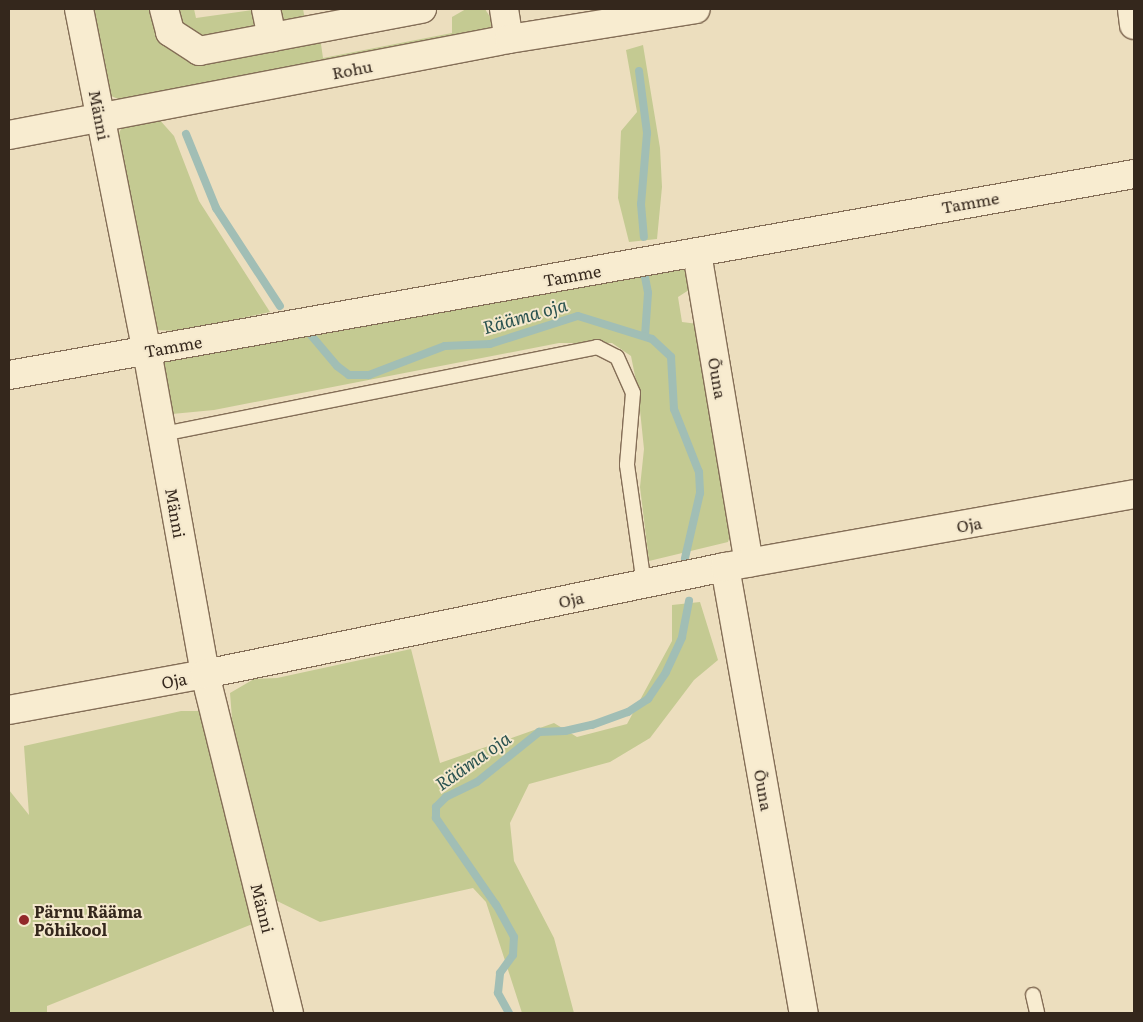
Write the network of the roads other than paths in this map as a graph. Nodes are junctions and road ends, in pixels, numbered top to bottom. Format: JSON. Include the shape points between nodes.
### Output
{"nodes":[{"id":1,"x":78,"y":9,"type":"edge"},
{"id":2,"x":164,"y":9,"type":"edge"},
{"id":3,"x":266,"y":9,"type":"edge"},
{"id":4,"x":422,"y":9,"type":"edge"},
{"id":5,"x":504,"y":9,"type":"edge"},
{"id":6,"x":696,"y":9,"type":"edge"},
{"id":7,"x":1132,"y":9,"type":"edge"},
{"id":8,"x":1134,"y":25,"type":"edge"},
{"id":9,"x":272,"y":37,"type":"junction"},
{"id":10,"x":510,"y":39,"type":"junction"},
{"id":11,"x":100,"y":118,"type":"junction"},
{"id":12,"x":9,"y":135,"type":"edge"},
{"id":13,"x":1134,"y":174,"type":"edge"},
{"id":14,"x":697,"y":253,"type":"junction"},
{"id":15,"x":147,"y":351,"type":"junction"},
{"id":16,"x":9,"y":375,"type":"edge"},
{"id":17,"x":163,"y":434,"type":"junction"},
{"id":18,"x":1134,"y":494,"type":"edge"},
{"id":19,"x":737,"y":565,"type":"junction"},
{"id":20,"x":644,"y":584,"type":"junction"},
{"id":21,"x":205,"y":674,"type":"junction"},
{"id":22,"x":9,"y":710,"type":"edge"},
{"id":23,"x":1033,"y":995,"type":"dead end"},
{"id":24,"x":289,"y":1013,"type":"edge"},
{"id":25,"x":804,"y":1013,"type":"edge"},
{"id":26,"x":1037,"y":1013,"type":"edge"}],
"edges":[{"from":1,"to":11,"type":"street","name":"Männi"},
{"from":2,"to":9,"type":"street","via":[[170,32],[199,51]]},
{"from":3,"to":9,"type":"street"},
{"from":4,"to":9,"type":"street"},
{"from":5,"to":10,"type":"street"},
{"from":6,"to":10,"type":"street","name":"Rohu"},
{"from":7,"to":8,"type":"street"},
{"from":10,"to":11,"type":"street","name":"Rohu"},
{"from":11,"to":12,"type":"street","name":"Rohu"},
{"from":11,"to":15,"type":"street","name":"Männi"},
{"from":13,"to":14,"type":"street","name":"Tamme"},
{"from":14,"to":15,"type":"street","name":"Tamme"},
{"from":14,"to":19,"type":"street","name":"Õuna"},
{"from":15,"to":16,"type":"street","name":"Tamme"},
{"from":15,"to":17,"type":"street","name":"Männi"},
{"from":17,"to":20,"type":"lane","via":[[598,347],[617,357],[633,393],[628,464]]},
{"from":17,"to":21,"type":"street","name":"Männi"},
{"from":18,"to":19,"type":"street","name":"Oja"},
{"from":19,"to":20,"type":"street","name":"Oja"},
{"from":19,"to":25,"type":"street","name":"Õuna"},
{"from":20,"to":21,"type":"street","name":"Oja"},
{"from":21,"to":22,"type":"street","name":"Oja"},
{"from":21,"to":24,"type":"street","name":"Männi"},
{"from":23,"to":26,"type":"lane"}]}
